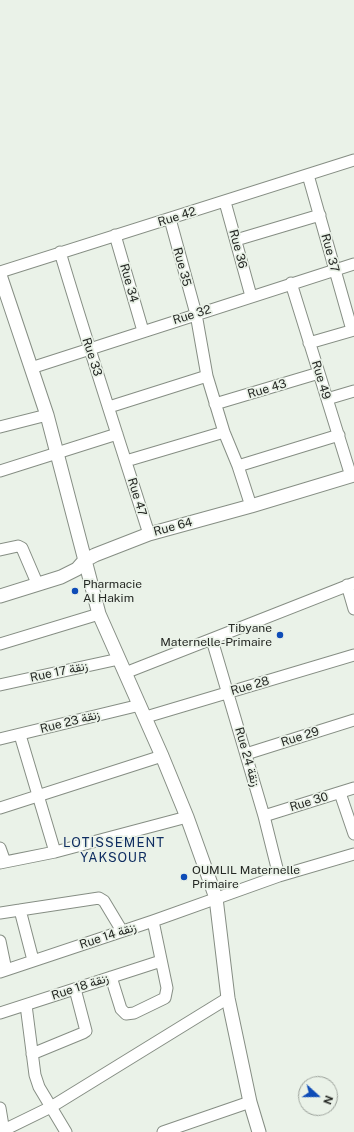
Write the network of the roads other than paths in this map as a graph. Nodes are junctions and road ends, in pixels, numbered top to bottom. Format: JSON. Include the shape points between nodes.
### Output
{"nodes":[{"id":1,"x":354,"y":160,"type":"edge"},
{"id":2,"x":308,"y":175,"type":"junction"},
{"id":3,"x":225,"y":202,"type":"junction"},
{"id":4,"x":320,"y":215,"type":"junction"},
{"id":5,"x":170,"y":219,"type":"junction"},
{"id":6,"x":115,"y":235,"type":"junction"},
{"id":7,"x":236,"y":240,"type":"junction"},
{"id":8,"x":60,"y":252,"type":"junction"},
{"id":9,"x":354,"y":264,"type":"edge"},
{"id":10,"x":334,"y":270,"type":"junction"},
{"id":11,"x":0,"y":272,"type":"edge"},
{"id":12,"x":0,"y":275,"type":"edge"},
{"id":13,"x":291,"y":283,"type":"junction"},
{"id":14,"x":251,"y":296,"type":"junction"},
{"id":15,"x":196,"y":314,"type":"junction"},
{"id":16,"x":353,"y":330,"type":"edge"},
{"id":17,"x":143,"y":331,"type":"junction"},
{"id":18,"x":309,"y":343,"type":"junction"},
{"id":19,"x":89,"y":349,"type":"junction"},
{"id":20,"x":31,"y":368,"type":"junction"},
{"id":21,"x":319,"y":373,"type":"junction"},
{"id":22,"x":207,"y":376,"type":"junction"},
{"id":23,"x":354,"y":391,"type":"edge"},
{"id":24,"x":327,"y":399,"type":"junction"},
{"id":25,"x":215,"y":404,"type":"junction"},
{"id":26,"x":109,"y":407,"type":"junction"},
{"id":27,"x":47,"y":414,"type":"junction"},
{"id":28,"x":0,"y":427,"type":"edge"},
{"id":29,"x":224,"y":432,"type":"junction"},
{"id":30,"x":117,"y":434,"type":"junction"},
{"id":31,"x":339,"y":435,"type":"junction"},
{"id":32,"x":56,"y":452,"type":"junction"},
{"id":33,"x":126,"y":461,"type":"junction"},
{"id":34,"x":238,"y":466,"type":"junction"},
{"id":35,"x":0,"y":471,"type":"edge"},
{"id":36,"x":352,"y":475,"type":"edge"},
{"id":37,"x":251,"y":506,"type":"junction"},
{"id":38,"x":148,"y":534,"type":"junction"},
{"id":39,"x":0,"y":550,"type":"edge"},
{"id":40,"x":84,"y":561,"type":"junction"},
{"id":41,"x":37,"y":583,"type":"junction"},
{"id":42,"x":350,"y":584,"type":"edge"},
{"id":43,"x":0,"y":596,"type":"edge"},
{"id":44,"x":354,"y":610,"type":"edge"},
{"id":45,"x":100,"y":614,"type":"junction"},
{"id":46,"x":212,"y":640,"type":"junction"},
{"id":47,"x":0,"y":644,"type":"edge"},
{"id":48,"x":354,"y":655,"type":"edge"},
{"id":49,"x":119,"y":659,"type":"junction"},
{"id":50,"x":125,"y":673,"type":"junction"},
{"id":51,"x":0,"y":686,"type":"edge"},
{"id":52,"x":228,"y":692,"type":"junction"},
{"id":53,"x":140,"y":705,"type":"junction"},
{"id":54,"x":146,"y":717,"type":"junction"},
{"id":55,"x":354,"y":720,"type":"edge"},
{"id":56,"x":20,"y":735,"type":"junction"},
{"id":57,"x":0,"y":739,"type":"edge"},
{"id":58,"x":246,"y":754,"type":"junction"},
{"id":59,"x":162,"y":756,"type":"junction"},
{"id":60,"x":354,"y":788,"type":"edge"},
{"id":61,"x":340,"y":793,"type":"junction"},
{"id":62,"x":37,"y":796,"type":"junction"},
{"id":63,"x":0,"y":808,"type":"edge"},
{"id":64,"x":264,"y":816,"type":"junction"},
{"id":65,"x":187,"y":817,"type":"junction"},
{"id":66,"x":354,"y":834,"type":"edge"},
{"id":67,"x":0,"y":848,"type":"edge"},
{"id":68,"x":55,"y":852,"type":"junction"},
{"id":69,"x":354,"y":854,"type":"edge"},
{"id":70,"x":3,"y":862,"type":"edge"},
{"id":71,"x":279,"y":876,"type":"junction"},
{"id":72,"x":216,"y":898,"type":"junction"},
{"id":73,"x":20,"y":910,"type":"junction"},
{"id":74,"x":0,"y":912,"type":"edge"},
{"id":75,"x":153,"y":921,"type":"junction"},
{"id":76,"x":122,"y":932,"type":"junction"},
{"id":77,"x":0,"y":941,"type":"edge"},
{"id":78,"x":33,"y":960,"type":"junction"},
{"id":79,"x":161,"y":961,"type":"junction"},
{"id":80,"x":3,"y":971,"type":"edge"},
{"id":81,"x":111,"y":977,"type":"junction"},
{"id":82,"x":75,"y":989,"type":"junction"},
{"id":83,"x":228,"y":998,"type":"junction"},
{"id":84,"x":26,"y":1005,"type":"junction"},
{"id":85,"x":0,"y":1012,"type":"edge"},
{"id":86,"x":32,"y":1054,"type":"junction"},
{"id":87,"x":250,"y":1102,"type":"junction"},
{"id":88,"x":51,"y":1107,"type":"junction"},
{"id":89,"x":0,"y":1109,"type":"edge"},
{"id":90,"x":3,"y":1131,"type":"edge"},
{"id":91,"x":169,"y":1131,"type":"edge"},
{"id":92,"x":66,"y":1132,"type":"edge"},
{"id":93,"x":259,"y":1132,"type":"edge"}],
"edges":[{"from":1,"to":2,"type":"street","name":"Rue 42"},
{"from":2,"to":3,"type":"street","name":"Rue 42"},
{"from":2,"to":4,"type":"street","name":"Rue 37"},
{"from":3,"to":5,"type":"street","name":"Rue 42"},
{"from":3,"to":7,"type":"street","name":"Rue 36"},
{"from":4,"to":7,"type":"street"},
{"from":4,"to":10,"type":"street","name":"Rue 37"},
{"from":5,"to":6,"type":"street","name":"Rue 42"},
{"from":5,"to":15,"type":"street","name":"Rue 35"},
{"from":6,"to":8,"type":"street","name":"Rue 42"},
{"from":6,"to":17,"type":"street","name":"Rue 34"},
{"from":7,"to":14,"type":"street","name":"Rue 36"},
{"from":8,"to":11,"type":"street","name":"Rue 42"},
{"from":8,"to":19,"type":"street","name":"Rue 33"},
{"from":9,"to":10,"type":"street","name":"Rue 32"},
{"from":10,"to":13,"type":"street","name":"Rue 32"},
{"from":10,"to":16,"type":"street","name":"Rue 37"},
{"from":12,"to":20,"type":"street"},
{"from":13,"to":14,"type":"street","name":"Rue 32"},
{"from":13,"to":18,"type":"street","name":"Rue 49"},
{"from":14,"to":15,"type":"street","name":"Rue 32"},
{"from":15,"to":17,"type":"street","name":"Rue 32"},
{"from":15,"to":22,"type":"street","name":"Rue 35"},
{"from":16,"to":18,"type":"street"},
{"from":17,"to":19,"type":"street","name":"Rue 32"},
{"from":18,"to":21,"type":"street","name":"Rue 49"},
{"from":19,"to":20,"type":"street","name":"Rue 32"},
{"from":19,"to":26,"type":"street","name":"Rue 33"},
{"from":20,"to":27,"type":"street"},
{"from":21,"to":24,"type":"street","name":"Rue 49"},
{"from":21,"to":25,"type":"street","name":"Rue 43"},
{"from":22,"to":25,"type":"street","name":"Rue 35"},
{"from":22,"to":26,"type":"street"},
{"from":23,"to":24,"type":"street"},
{"from":24,"to":31,"type":"street","name":"Rue 49"},
{"from":25,"to":29,"type":"street","name":"Rue 35"},
{"from":26,"to":30,"type":"street","name":"Rue 33"},
{"from":27,"to":28,"type":"street"},
{"from":27,"to":32,"type":"street"},
{"from":29,"to":33,"type":"street"},
{"from":29,"to":34,"type":"street","name":"Rue 35"},
{"from":30,"to":32,"type":"street"},
{"from":30,"to":33,"type":"street","name":"Rue 33"},
{"from":31,"to":34,"type":"street"},
{"from":31,"to":36,"type":"street","name":"Rue 49"},
{"from":32,"to":35,"type":"street"},
{"from":32,"to":40,"type":"street"},
{"from":33,"to":38,"type":"street","name":"Rue 47"},
{"from":34,"to":37,"type":"street","name":"Rue 35"},
{"from":36,"to":37,"type":"street","name":"Rue 64"},
{"from":37,"to":38,"type":"street","name":"Rue 64"},
{"from":38,"to":40,"type":"street","name":"Rue 64"},
{"from":39,"to":41,"type":"street","via":[[18,546],[22,548]]},
{"from":40,"to":41,"type":"street","name":"Rue 64","via":[[70,573]]},
{"from":40,"to":45,"type":"street"},
{"from":41,"to":43,"type":"street","name":"Rue 64"},
{"from":42,"to":44,"type":"street"},
{"from":42,"to":46,"type":"street"},
{"from":45,"to":47,"type":"street"},
{"from":45,"to":49,"type":"street"},
{"from":46,"to":50,"type":"street"},
{"from":46,"to":52,"type":"street","name":"Rue 24 زنقة"},
{"from":48,"to":52,"type":"street","name":"Rue 28"},
{"from":49,"to":50,"type":"street"},
{"from":49,"to":51,"type":"street","name":"Rue 17 زنقة"},
{"from":50,"to":53,"type":"street"},
{"from":52,"to":54,"type":"street","name":"Rue 28"},
{"from":52,"to":58,"type":"street","name":"Rue 24 زنقة"},
{"from":53,"to":54,"type":"street"},
{"from":53,"to":56,"type":"street","name":"Rue 23 زنقة"},
{"from":54,"to":59,"type":"street"},
{"from":55,"to":58,"type":"street","name":"Rue 29"},
{"from":56,"to":57,"type":"street","name":"Rue 23 زنقة"},
{"from":56,"to":62,"type":"street"},
{"from":58,"to":64,"type":"street","name":"Rue 24 زنقة"},
{"from":59,"to":62,"type":"street"},
{"from":59,"to":65,"type":"street"},
{"from":60,"to":61,"type":"street","name":"Rue 30"},
{"from":61,"to":64,"type":"street","name":"Rue 30"},
{"from":61,"to":66,"type":"street"},
{"from":62,"to":63,"type":"street"},
{"from":62,"to":68,"type":"street"},
{"from":64,"to":71,"type":"street","name":"Rue 24 زنقة"},
{"from":65,"to":68,"type":"street"},
{"from":65,"to":72,"type":"street"},
{"from":67,"to":70,"type":"street"},
{"from":68,"to":70,"type":"street"},
{"from":69,"to":71,"type":"street","name":"Rue 14 زنقة"},
{"from":71,"to":72,"type":"street","name":"Rue 14 زنقة"},
{"from":72,"to":75,"type":"street","name":"Rue 14 زنقة"},
{"from":72,"to":83,"type":"street"},
{"from":73,"to":74,"type":"street"},
{"from":73,"to":76,"type":"street","via":[[99,898],[104,901]]},
{"from":73,"to":78,"type":"street"},
{"from":75,"to":76,"type":"street","name":"Rue 14 زنقة"},
{"from":75,"to":79,"type":"street"},
{"from":76,"to":78,"type":"street","name":"Rue 14 زنقة"},
{"from":77,"to":80,"type":"street"},
{"from":78,"to":80,"type":"street","name":"Rue 14 زنقة"},
{"from":79,"to":81,"type":"street","name":"Rue 18 زنقة"},
{"from":79,"to":81,"type":"street","via":[[167,988],[166,995],[134,1014],[124,1012]]},
{"from":81,"to":82,"type":"street","name":"Rue 18 زنقة"},
{"from":82,"to":84,"type":"street","name":"Rue 18 زنقة"},
{"from":82,"to":86,"type":"street","via":[[86,1031]]},
{"from":83,"to":87,"type":"street"},
{"from":83,"to":88,"type":"street"},
{"from":84,"to":85,"type":"street","name":"Rue 18 زنقة"},
{"from":84,"to":86,"type":"street"},
{"from":86,"to":88,"type":"street","via":[[39,1087]]},
{"from":87,"to":91,"type":"street"},
{"from":87,"to":93,"type":"street"},
{"from":88,"to":90,"type":"street"},
{"from":88,"to":92,"type":"street"},
{"from":89,"to":90,"type":"street"}]}
